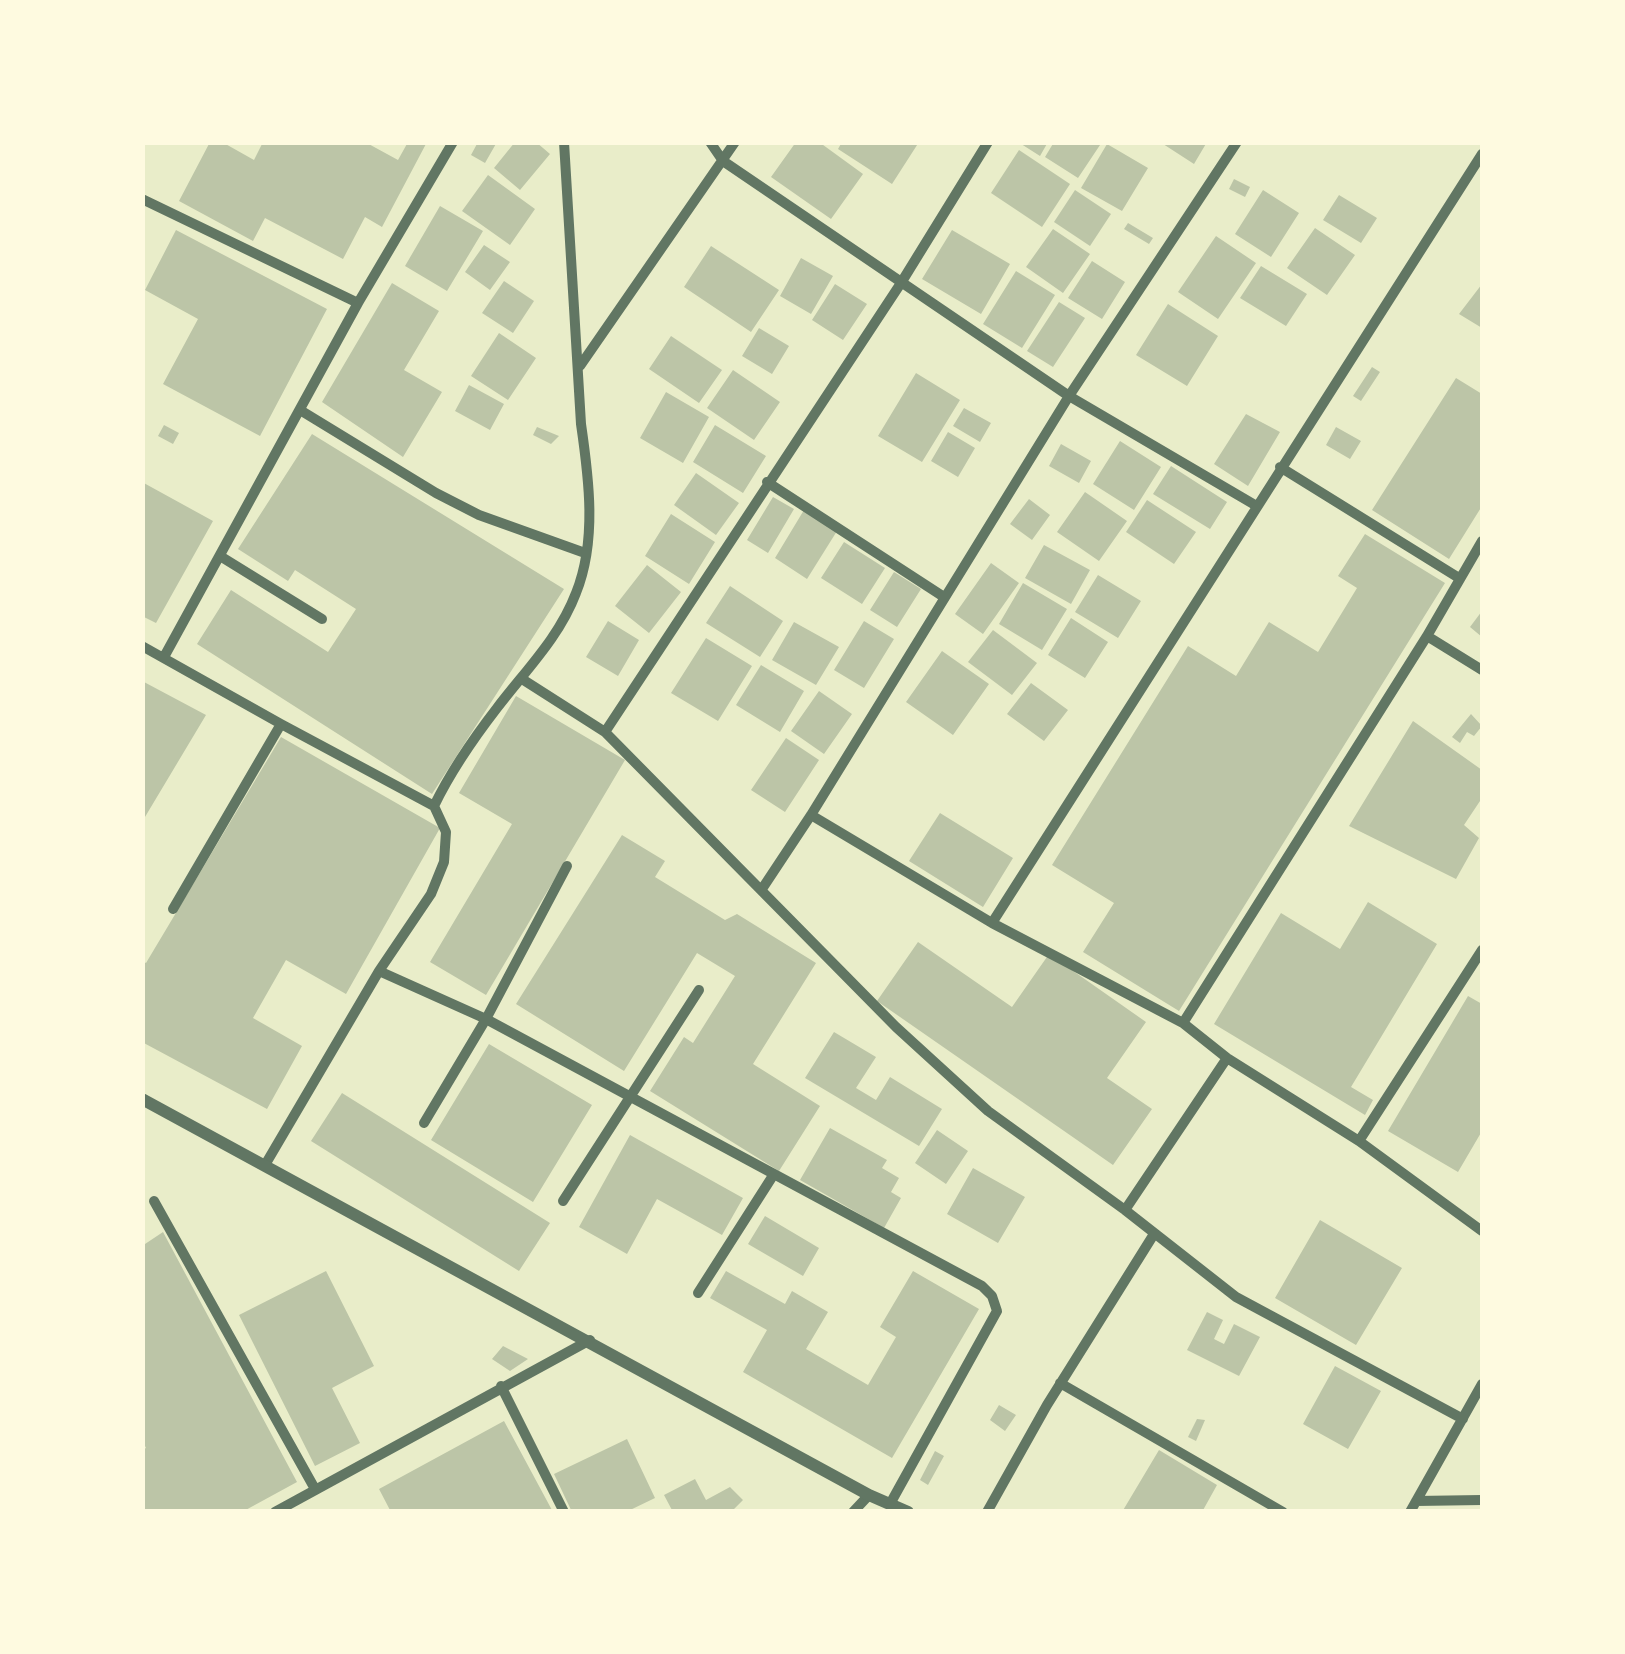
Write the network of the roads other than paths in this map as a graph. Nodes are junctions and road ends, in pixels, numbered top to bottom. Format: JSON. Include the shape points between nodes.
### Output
{"nodes":[{"id":1,"x":453,"y":142,"type":"edge"},
{"id":2,"x":564,"y":142,"type":"edge"},
{"id":3,"x":710,"y":142,"type":"edge"},
{"id":4,"x":735,"y":142,"type":"edge"},
{"id":5,"x":988,"y":142,"type":"edge"},
{"id":6,"x":1237,"y":142,"type":"edge"},
{"id":7,"x":1482,"y":154,"type":"edge"},
{"id":8,"x":722,"y":161,"type":"junction"},
{"id":9,"x":142,"y":199,"type":"edge"},
{"id":10,"x":901,"y":282,"type":"junction"},
{"id":11,"x":358,"y":304,"type":"junction"},
{"id":12,"x":580,"y":366,"type":"junction"},
{"id":13,"x":1068,"y":396,"type":"junction"},
{"id":14,"x":300,"y":410,"type":"junction"},
{"id":15,"x":1280,"y":467,"type":"junction"},
{"id":16,"x":767,"y":482,"type":"junction"},
{"id":17,"x":1255,"y":505,"type":"junction"},
{"id":18,"x":1482,"y":542,"type":"edge"},
{"id":19,"x":585,"y":553,"type":"junction"},
{"id":20,"x":220,"y":556,"type":"junction"},
{"id":21,"x":1460,"y":578,"type":"junction"},
{"id":22,"x":944,"y":598,"type":"junction"},
{"id":23,"x":322,"y":619,"type":"dead end"},
{"id":24,"x":1427,"y":636,"type":"junction"},
{"id":25,"x":142,"y":646,"type":"edge"},
{"id":26,"x":164,"y":657,"type":"junction"},
{"id":27,"x":1482,"y":670,"type":"edge"},
{"id":28,"x":522,"y":679,"type":"junction"},
{"id":29,"x":280,"y":724,"type":"junction"},
{"id":30,"x":604,"y":732,"type":"junction"},
{"id":31,"x":434,"y":806,"type":"junction"},
{"id":32,"x":811,"y":815,"type":"junction"},
{"id":33,"x":567,"y":866,"type":"dead end"},
{"id":34,"x":762,"y":889,"type":"junction"},
{"id":35,"x":174,"y":909,"type":"dead end"},
{"id":36,"x":992,"y":922,"type":"junction"},
{"id":37,"x":1482,"y":950,"type":"edge"},
{"id":38,"x":378,"y":971,"type":"junction"},
{"id":39,"x":699,"y":990,"type":"dead end"},
{"id":40,"x":486,"y":1019,"type":"junction"},
{"id":41,"x":1183,"y":1023,"type":"junction"},
{"id":42,"x":1227,"y":1058,"type":"junction"},
{"id":43,"x":631,"y":1097,"type":"junction"},
{"id":44,"x":142,"y":1098,"type":"edge"},
{"id":45,"x":424,"y":1122,"type":"dead end"},
{"id":46,"x":1359,"y":1141,"type":"junction"},
{"id":47,"x":265,"y":1166,"type":"junction"},
{"id":48,"x":774,"y":1174,"type":"junction"},
{"id":49,"x":154,"y":1201,"type":"dead end"},
{"id":50,"x":563,"y":1201,"type":"dead end"},
{"id":51,"x":1125,"y":1210,"type":"junction"},
{"id":52,"x":1482,"y":1231,"type":"edge"},
{"id":53,"x":1154,"y":1234,"type":"junction"},
{"id":54,"x":698,"y":1293,"type":"dead end"},
{"id":55,"x":590,"y":1340,"type":"junction"},
{"id":56,"x":1060,"y":1383,"type":"junction"},
{"id":57,"x":1482,"y":1384,"type":"edge"},
{"id":58,"x":501,"y":1386,"type":"junction"},
{"id":59,"x":1463,"y":1419,"type":"junction"},
{"id":60,"x":315,"y":1490,"type":"junction"},
{"id":61,"x":869,"y":1495,"type":"junction"},
{"id":62,"x":1482,"y":1500,"type":"edge"},
{"id":63,"x":890,"y":1504,"type":"junction"},
{"id":64,"x":1413,"y":1506,"type":"edge"},
{"id":65,"x":275,"y":1512,"type":"edge"},
{"id":66,"x":564,"y":1512,"type":"edge"},
{"id":67,"x":853,"y":1512,"type":"edge"},
{"id":68,"x":908,"y":1512,"type":"edge"},
{"id":69,"x":987,"y":1512,"type":"edge"},
{"id":70,"x":1283,"y":1512,"type":"edge"}],
"edges":[{"from":1,"to":11,"type":"street"},
{"from":2,"to":12,"type":"street"},
{"from":3,"to":8,"type":"street"},
{"from":4,"to":8,"type":"street"},
{"from":5,"to":10,"type":"street"},
{"from":6,"to":13,"type":"street"},
{"from":7,"to":15,"type":"street"},
{"from":8,"to":10,"type":"street"},
{"from":8,"to":12,"type":"street"},
{"from":9,"to":11,"type":"street"},
{"from":10,"to":13,"type":"street"},
{"from":10,"to":16,"type":"street"},
{"from":11,"to":14,"type":"street"},
{"from":12,"to":19,"type":"street"},
{"from":13,"to":17,"type":"street"},
{"from":13,"to":22,"type":"street"},
{"from":14,"to":19,"type":"street","via":[[436,493]]},
{"from":14,"to":20,"type":"street"},
{"from":15,"to":17,"type":"street"},
{"from":15,"to":21,"type":"street"},
{"from":16,"to":22,"type":"street"},
{"from":16,"to":30,"type":"street"},
{"from":17,"to":36,"type":"street"},
{"from":18,"to":21,"type":"street"},
{"from":19,"to":28,"type":"street","via":[[577,592],[559,628]]},
{"from":20,"to":23,"type":"street"},
{"from":20,"to":26,"type":"street"},
{"from":21,"to":24,"type":"street"},
{"from":22,"to":32,"type":"street"},
{"from":24,"to":27,"type":"street"},
{"from":24,"to":41,"type":"street"},
{"from":25,"to":26,"type":"street"},
{"from":26,"to":29,"type":"street"},
{"from":28,"to":30,"type":"street"},
{"from":28,"to":31,"type":"street","via":[[450,773]]},
{"from":29,"to":31,"type":"street"},
{"from":29,"to":35,"type":"street"},
{"from":30,"to":34,"type":"street"},
{"from":31,"to":38,"type":"street","via":[[446,832],[444,862],[431,894]]},
{"from":32,"to":34,"type":"street"},
{"from":32,"to":36,"type":"street"},
{"from":33,"to":40,"type":"street"},
{"from":34,"to":51,"type":"street","via":[[988,1110]]},
{"from":36,"to":41,"type":"street"},
{"from":37,"to":46,"type":"street"},
{"from":38,"to":40,"type":"street"},
{"from":38,"to":47,"type":"street"},
{"from":39,"to":43,"type":"street"},
{"from":40,"to":43,"type":"street"},
{"from":40,"to":45,"type":"street"},
{"from":41,"to":42,"type":"street"},
{"from":42,"to":46,"type":"street"},
{"from":42,"to":51,"type":"street"},
{"from":43,"to":48,"type":"street"},
{"from":43,"to":50,"type":"street"},
{"from":44,"to":47,"type":"street"},
{"from":46,"to":52,"type":"street"},
{"from":47,"to":55,"type":"street"},
{"from":48,"to":54,"type":"street"},
{"from":48,"to":63,"type":"street","via":[[992,1296],[997,1311]]},
{"from":49,"to":60,"type":"street"},
{"from":51,"to":53,"type":"street"},
{"from":53,"to":56,"type":"street"},
{"from":53,"to":59,"type":"street","via":[[1236,1297]]},
{"from":55,"to":58,"type":"street"},
{"from":55,"to":61,"type":"street"},
{"from":56,"to":69,"type":"street"},
{"from":56,"to":70,"type":"street"},
{"from":57,"to":59,"type":"street"},
{"from":58,"to":60,"type":"street"},
{"from":58,"to":66,"type":"street"},
{"from":59,"to":64,"type":"street"},
{"from":60,"to":65,"type":"street"},
{"from":61,"to":63,"type":"street"},
{"from":61,"to":67,"type":"street"},
{"from":62,"to":64,"type":"street"},
{"from":63,"to":68,"type":"street"}]}
